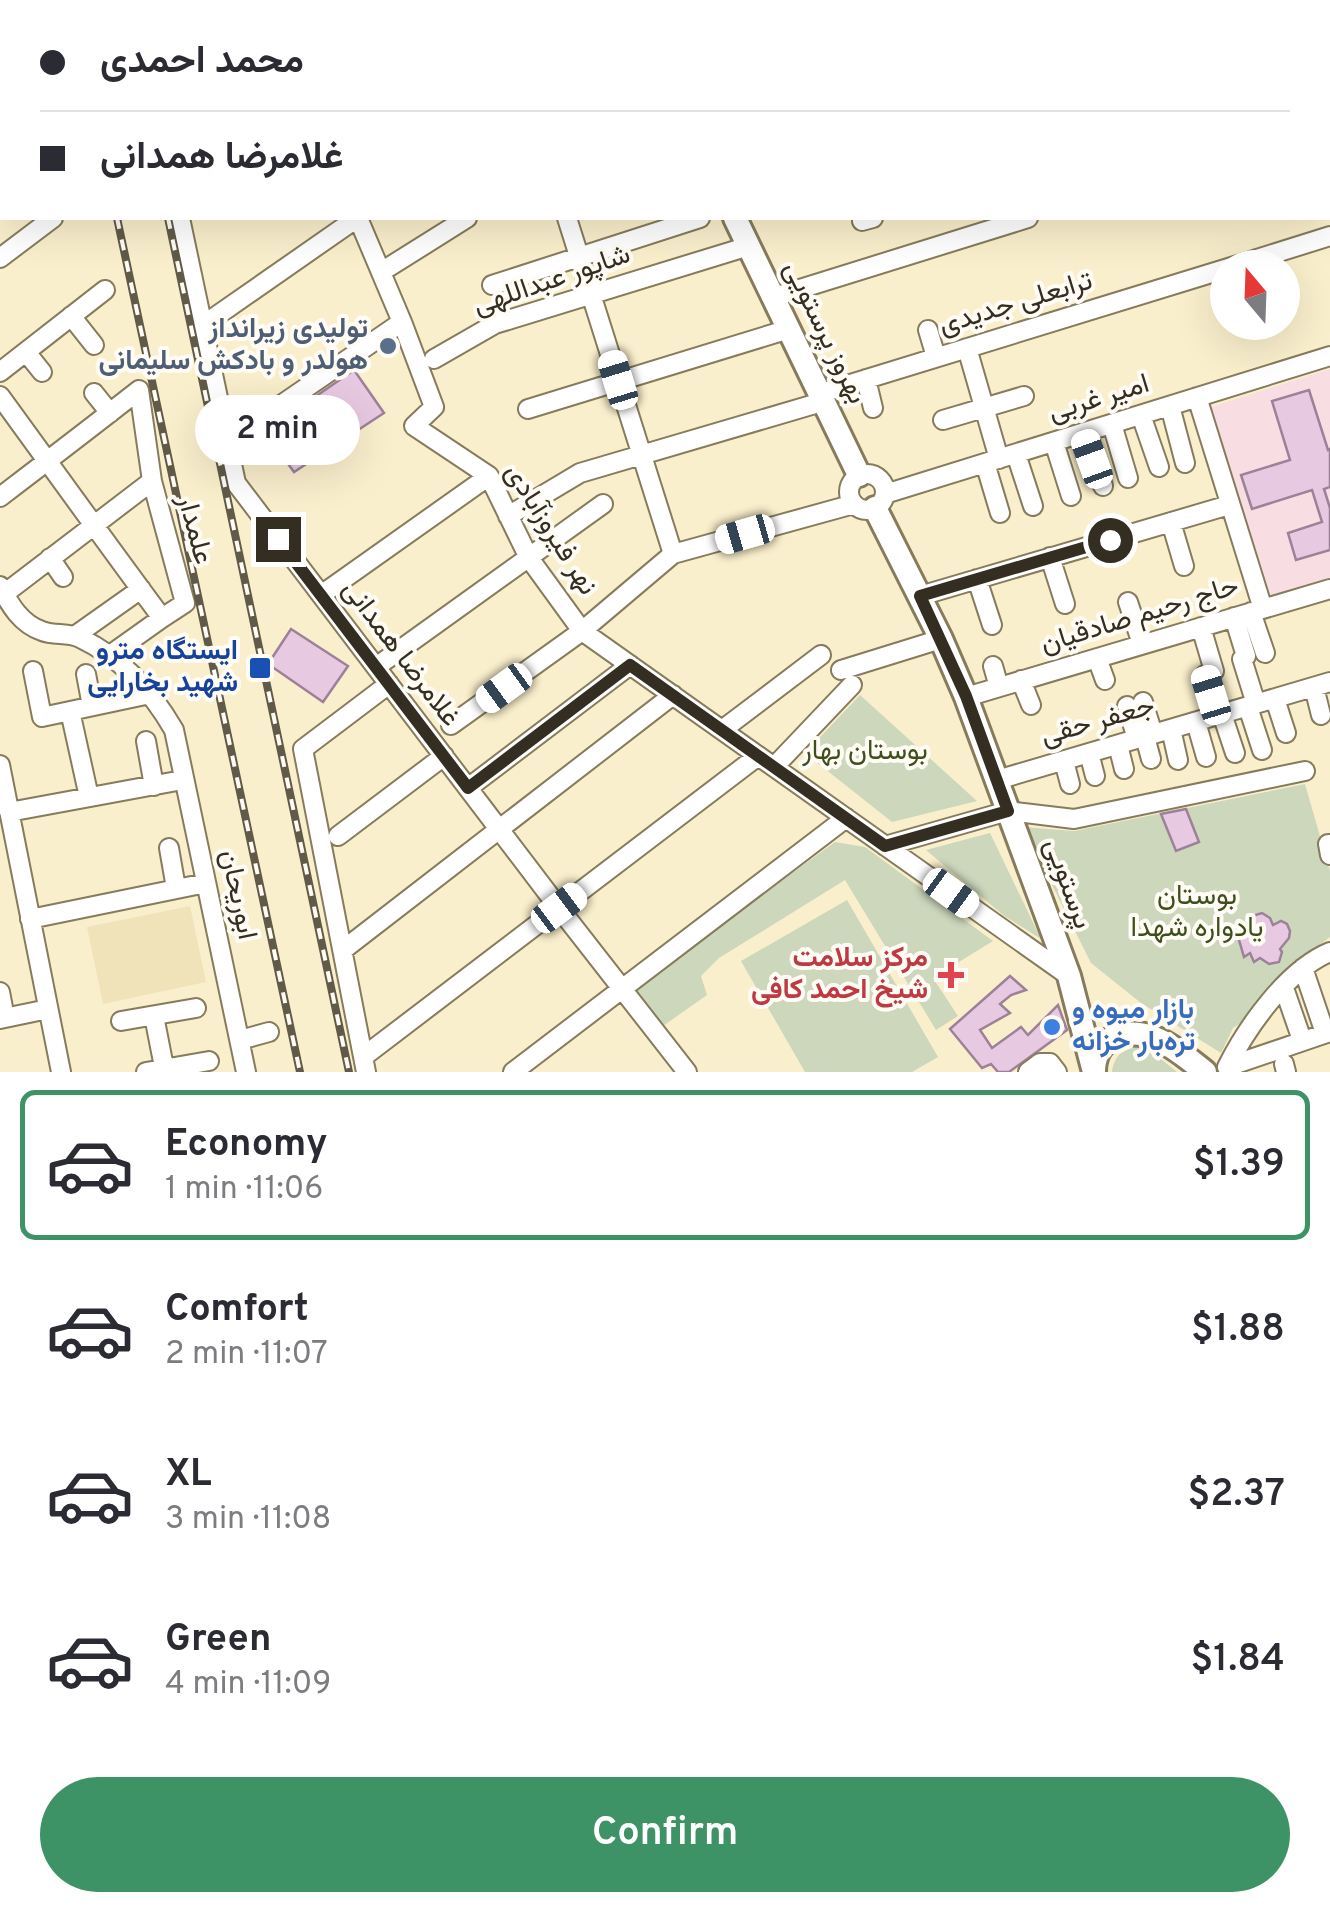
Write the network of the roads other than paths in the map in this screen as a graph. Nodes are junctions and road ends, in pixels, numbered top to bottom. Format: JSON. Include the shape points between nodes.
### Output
{"nodes":[{"id":1,"x":51,"y":220,"type":"edge"},
{"id":2,"x":180,"y":220,"type":"edge"},
{"id":3,"x":354,"y":220,"type":"edge"},
{"id":4,"x":358,"y":220,"type":"edge"},
{"id":5,"x":464,"y":220,"type":"edge"},
{"id":6,"x":568,"y":220,"type":"edge"},
{"id":7,"x":694,"y":220,"type":"edge"},
{"id":8,"x":736,"y":220,"type":"edge"},
{"id":9,"x":1013,"y":220,"type":"edge"},
{"id":10,"x":977,"y":225,"type":"edge"},
{"id":11,"x":1330,"y":236,"type":"edge"},
{"id":12,"x":749,"y":246,"type":"junction"},
{"id":13,"x":1285,"y":250,"type":"edge"},
{"id":14,"x":580,"y":257,"type":"junction"},
{"id":15,"x":0,"y":258,"type":"edge"},
{"id":16,"x":381,"y":272,"type":"junction"},
{"id":17,"x":1210,"y":273,"type":"edge"},
{"id":18,"x":492,"y":285,"type":"dead end"},
{"id":19,"x":105,"y":290,"type":"dead end"},
{"id":20,"x":592,"y":295,"type":"junction"},
{"id":21,"x":774,"y":297,"type":"junction"},
{"id":22,"x":71,"y":316,"type":"junction"},
{"id":23,"x":402,"y":322,"type":"junction"},
{"id":24,"x":202,"y":326,"type":"junction"},
{"id":25,"x":789,"y":329,"type":"junction"},
{"id":26,"x":928,"y":330,"type":"dead end"},
{"id":27,"x":94,"y":345,"type":"dead end"},
{"id":28,"x":966,"y":348,"type":"junction"},
{"id":29,"x":26,"y":352,"type":"junction"},
{"id":30,"x":1330,"y":356,"type":"edge"},
{"id":31,"x":936,"y":358,"type":"junction"},
{"id":32,"x":434,"y":359,"type":"dead end"},
{"id":33,"x":0,"y":372,"type":"edge"},
{"id":34,"x":42,"y":372,"type":"dead end"},
{"id":35,"x":866,"y":379,"type":"junction"},
{"id":36,"x":618,"y":380,"type":"junction"},
{"id":37,"x":94,"y":393,"type":"dead end"},
{"id":38,"x":0,"y":396,"type":"edge"},
{"id":39,"x":1024,"y":396,"type":"dead end"},
{"id":40,"x":823,"y":397,"type":"junction"},
{"id":41,"x":1196,"y":398,"type":"junction"},
{"id":42,"x":1170,"y":406,"type":"junction"},
{"id":43,"x":528,"y":408,"type":"dead end"},
{"id":44,"x":873,"y":408,"type":"dead end"},
{"id":45,"x":984,"y":408,"type":"junction"},
{"id":46,"x":110,"y":413,"type":"junction"},
{"id":47,"x":1141,"y":415,"type":"junction"},
{"id":48,"x":943,"y":420,"type":"dead end"},
{"id":49,"x":1112,"y":424,"type":"junction"},
{"id":50,"x":1083,"y":433,"type":"junction"},
{"id":51,"x":227,"y":442,"type":"junction"},
{"id":52,"x":1054,"y":442,"type":"junction"},
{"id":53,"x":642,"y":454,"type":"junction"},
{"id":54,"x":1000,"y":459,"type":"junction"},
{"id":55,"x":47,"y":461,"type":"junction"},
{"id":56,"x":1186,"y":463,"type":"dead end"},
{"id":57,"x":1159,"y":468,"type":"dead end"},
{"id":58,"x":859,"y":475,"type":"junction"},
{"id":59,"x":489,"y":476,"type":"junction"},
{"id":60,"x":1128,"y":478,"type":"dead end"},
{"id":61,"x":152,"y":481,"type":"junction"},
{"id":62,"x":1102,"y":486,"type":"dead end"},
{"id":63,"x":1071,"y":496,"type":"dead end"},
{"id":64,"x":0,"y":498,"type":"edge"},
{"id":65,"x":871,"y":502,"type":"junction"},
{"id":66,"x":603,"y":504,"type":"dead end"},
{"id":67,"x":1228,"y":504,"type":"junction"},
{"id":68,"x":1033,"y":506,"type":"dead end"},
{"id":69,"x":1000,"y":512,"type":"dead end"},
{"id":70,"x":508,"y":516,"type":"junction"},
{"id":71,"x":1171,"y":522,"type":"junction"},
{"id":72,"x":94,"y":525,"type":"junction"},
{"id":73,"x":673,"y":554,"type":"junction"},
{"id":74,"x":50,"y":558,"type":"junction"},
{"id":75,"x":528,"y":558,"type":"junction"},
{"id":76,"x":1050,"y":558,"type":"junction"},
{"id":77,"x":1184,"y":566,"type":"dead end"},
{"id":78,"x":64,"y":576,"type":"dead end"},
{"id":79,"x":977,"y":579,"type":"junction"},
{"id":80,"x":140,"y":589,"type":"junction"},
{"id":81,"x":1330,"y":589,"type":"edge"},
{"id":82,"x":2,"y":590,"type":"edge"},
{"id":83,"x":321,"y":595,"type":"junction"},
{"id":84,"x":920,"y":596,"type":"junction"},
{"id":85,"x":1128,"y":602,"type":"dead end"},
{"id":86,"x":1065,"y":604,"type":"dead end"},
{"id":87,"x":1249,"y":613,"type":"junction"},
{"id":88,"x":162,"y":618,"type":"junction"},
{"id":89,"x":992,"y":625,"type":"dead end"},
{"id":90,"x":1202,"y":627,"type":"junction"},
{"id":91,"x":582,"y":631,"type":"junction"},
{"id":92,"x":76,"y":635,"type":"junction"},
{"id":93,"x":941,"y":639,"type":"junction"},
{"id":94,"x":1142,"y":644,"type":"junction"},
{"id":95,"x":1265,"y":653,"type":"dead end"},
{"id":96,"x":110,"y":655,"type":"junction"},
{"id":97,"x":822,"y":655,"type":"dead end"},
{"id":98,"x":1097,"y":658,"type":"junction"},
{"id":99,"x":630,"y":665,"type":"junction"},
{"id":100,"x":993,"y":666,"type":"dead end"},
{"id":101,"x":376,"y":668,"type":"junction"},
{"id":102,"x":33,"y":671,"type":"dead end"},
{"id":103,"x":86,"y":674,"type":"dead end"},
{"id":104,"x":1021,"y":680,"type":"junction"},
{"id":105,"x":1105,"y":680,"type":"dead end"},
{"id":106,"x":388,"y":684,"type":"junction"},
{"id":107,"x":1322,"y":685,"type":"edge"},
{"id":108,"x":1000,"y":687,"type":"junction"},
{"id":109,"x":150,"y":694,"type":"junction"},
{"id":110,"x":673,"y":695,"type":"junction"},
{"id":111,"x":966,"y":696,"type":"junction"},
{"id":112,"x":1275,"y":698,"type":"junction"},
{"id":113,"x":1135,"y":704,"type":"dead end"},
{"id":114,"x":1252,"y":705,"type":"junction"},
{"id":115,"x":92,"y":706,"type":"junction"},
{"id":116,"x":1030,"y":706,"type":"dead end"},
{"id":117,"x":70,"y":711,"type":"junction"},
{"id":118,"x":1220,"y":715,"type":"junction"},
{"id":119,"x":1321,"y":715,"type":"dead end"},
{"id":120,"x":1196,"y":722,"type":"junction"},
{"id":121,"x":451,"y":725,"type":"dead end"},
{"id":122,"x":722,"y":730,"type":"junction"},
{"id":123,"x":1286,"y":733,"type":"dead end"},
{"id":124,"x":1151,"y":735,"type":"junction"},
{"id":125,"x":146,"y":741,"type":"dead end"},
{"id":126,"x":1118,"y":745,"type":"junction"},
{"id":127,"x":1262,"y":750,"type":"dead end"},
{"id":128,"x":1089,"y":753,"type":"junction"},
{"id":129,"x":1235,"y":753,"type":"dead end"},
{"id":130,"x":444,"y":756,"type":"junction"},
{"id":131,"x":758,"y":756,"type":"junction"},
{"id":132,"x":1206,"y":757,"type":"dead end"},
{"id":133,"x":1152,"y":759,"type":"dead end"},
{"id":134,"x":1064,"y":760,"type":"junction"},
{"id":135,"x":1178,"y":760,"type":"dead end"},
{"id":136,"x":0,"y":766,"type":"edge"},
{"id":137,"x":774,"y":768,"type":"junction"},
{"id":138,"x":1124,"y":769,"type":"dead end"},
{"id":139,"x":1305,"y":772,"type":"dead end"},
{"id":140,"x":1096,"y":776,"type":"dead end"},
{"id":141,"x":997,"y":780,"type":"junction"},
{"id":142,"x":178,"y":781,"type":"dead end"},
{"id":143,"x":1070,"y":784,"type":"dead end"},
{"id":144,"x":154,"y":786,"type":"junction"},
{"id":145,"x":468,"y":788,"type":"junction"},
{"id":146,"x":89,"y":797,"type":"junction"},
{"id":147,"x":1008,"y":811,"type":"junction"},
{"id":148,"x":9,"y":812,"type":"junction"},
{"id":149,"x":846,"y":818,"type":"junction"},
{"id":150,"x":499,"y":829,"type":"junction"},
{"id":151,"x":338,"y":836,"type":"dead end"},
{"id":152,"x":885,"y":846,"type":"junction"},
{"id":153,"x":169,"y":848,"type":"dead end"},
{"id":154,"x":19,"y":863,"type":"junction"},
{"id":155,"x":0,"y":867,"type":"edge"},
{"id":156,"x":206,"y":882,"type":"junction"},
{"id":157,"x":176,"y":888,"type":"junction"},
{"id":158,"x":559,"y":908,"type":"junction"},
{"id":159,"x":30,"y":919,"type":"junction"},
{"id":160,"x":343,"y":950,"type":"junction"},
{"id":161,"x":1330,"y":952,"type":"edge"},
{"id":162,"x":1303,"y":968,"type":"junction"},
{"id":163,"x":1069,"y":976,"type":"junction"},
{"id":164,"x":1284,"y":988,"type":"junction"},
{"id":165,"x":622,"y":989,"type":"junction"},
{"id":166,"x":0,"y":992,"type":"edge"},
{"id":167,"x":196,"y":1008,"type":"dead end"},
{"id":168,"x":48,"y":1009,"type":"junction"},
{"id":169,"x":154,"y":1016,"type":"junction"},
{"id":170,"x":2,"y":1018,"type":"edge"},
{"id":171,"x":122,"y":1022,"type":"dead end"},
{"id":172,"x":269,"y":1032,"type":"dead end"},
{"id":173,"x":1328,"y":1033,"type":"edge"},
{"id":174,"x":240,"y":1040,"type":"junction"},
{"id":175,"x":1302,"y":1040,"type":"junction"},
{"id":176,"x":209,"y":1060,"type":"dead end"},
{"id":177,"x":365,"y":1065,"type":"edge"},
{"id":178,"x":1215,"y":1068,"type":"edge"},
{"id":179,"x":158,"y":1071,"type":"edge"},
{"id":180,"x":61,"y":1072,"type":"edge"},
{"id":181,"x":246,"y":1072,"type":"edge"},
{"id":182,"x":513,"y":1072,"type":"edge"},
{"id":183,"x":687,"y":1072,"type":"edge"},
{"id":184,"x":1028,"y":1072,"type":"edge"},
{"id":185,"x":1057,"y":1072,"type":"edge"},
{"id":186,"x":1094,"y":1072,"type":"edge"}],
"edges":[{"from":1,"to":15,"type":"street"},
{"from":2,"to":24,"type":"street","name":"غلامرضا همدانی"},
{"from":3,"to":24,"type":"street"},
{"from":4,"to":16,"type":"street","name":"نهر فیروزآبادی"},
{"from":5,"to":16,"type":"street"},
{"from":6,"to":14,"type":"street"},
{"from":7,"to":14,"type":"street"},
{"from":8,"to":12,"type":"main road","name":"بهروز پرستویی"},
{"from":9,"to":10,"type":"street"},
{"from":10,"to":21,"type":"street"},
{"from":11,"to":13,"type":"street","name":"ترابعلی جدیدی"},
{"from":12,"to":20,"type":"street","name":"شاپور عبداللهی"},
{"from":12,"to":21,"type":"main road","name":"بهروز پرستویی"},
{"from":14,"to":18,"type":"street"},
{"from":14,"to":20,"type":"street"},
{"from":16,"to":23,"type":"street","name":"نهر فیروزآبادی"},
{"from":17,"to":28,"type":"street","name":"ترابعلی جدیدی"},
{"from":19,"to":22,"type":"street"},
{"from":20,"to":32,"type":"street","name":"شاپور عبداللهی","via":[[495,324]]},
{"from":20,"to":36,"type":"street"},
{"from":21,"to":25,"type":"main road","name":"بهروز پرستویی"},
{"from":22,"to":27,"type":"street"},
{"from":22,"to":29,"type":"street"},
{"from":23,"to":51,"type":"street"},
{"from":23,"to":59,"type":"street","name":"نهر فیروزآبادی","via":[[434,407],[414,426]]},
{"from":24,"to":51,"type":"street","name":"غلامرضا همدانی"},
{"from":25,"to":36,"type":"street"},
{"from":25,"to":40,"type":"main road","name":"بهروز پرستویی"},
{"from":26,"to":31,"type":"street"},
{"from":28,"to":31,"type":"street","name":"ترابعلی جدیدی"},
{"from":28,"to":45,"type":"street"},
{"from":29,"to":33,"type":"street"},
{"from":29,"to":34,"type":"street"},
{"from":30,"to":41,"type":"street","name":"امیر غربی"},
{"from":31,"to":35,"type":"street","name":"ترابعلی جدیدی"},
{"from":35,"to":40,"type":"street","name":"ترابعلی جدیدی"},
{"from":35,"to":44,"type":"street"},
{"from":36,"to":43,"type":"street"},
{"from":36,"to":53,"type":"street"},
{"from":37,"to":46,"type":"street"},
{"from":38,"to":55,"type":"street"},
{"from":39,"to":45,"type":"street"},
{"from":40,"to":53,"type":"street","name":"ترابعلی جدیدی"},
{"from":40,"to":58,"type":"main road","name":"بهروز پرستویی"},
{"from":41,"to":42,"type":"street","name":"امیر غربی"},
{"from":41,"to":67,"type":"street"},
{"from":42,"to":47,"type":"street","name":"امیر غربی"},
{"from":42,"to":56,"type":"street"},
{"from":45,"to":48,"type":"street"},
{"from":45,"to":54,"type":"street"},
{"from":46,"to":55,"type":"street"},
{"from":46,"to":61,"type":"street","name":"علمدار","via":[[139,390]]},
{"from":47,"to":49,"type":"street","name":"امیر غربی"},
{"from":47,"to":57,"type":"street"},
{"from":49,"to":50,"type":"street","name":"امیر غربی"},
{"from":49,"to":60,"type":"street"},
{"from":50,"to":52,"type":"street","name":"امیر غربی"},
{"from":50,"to":62,"type":"street"},
{"from":51,"to":83,"type":"street","name":"غلامرضا همدانی","via":[[236,483]]},
{"from":52,"to":54,"type":"street","name":"امیر غربی"},
{"from":52,"to":63,"type":"street"},
{"from":53,"to":70,"type":"street","name":"ترابعلی جدیدی","via":[[580,473]]},
{"from":53,"to":73,"type":"street"},
{"from":54,"to":65,"type":"street","name":"امیر غربی"},
{"from":54,"to":68,"type":"street"},
{"from":54,"to":69,"type":"street"},
{"from":55,"to":64,"type":"street"},
{"from":55,"to":72,"type":"street"},
{"from":58,"to":65,"type":"street","via":[[850,497]]},
{"from":58,"to":65,"type":"street","via":[[884,484]]},
{"from":59,"to":70,"type":"street","name":"نهر فیروزآبادی"},
{"from":59,"to":83,"type":"street"},
{"from":61,"to":72,"type":"street"},
{"from":61,"to":88,"type":"street","name":"علمدار","via":[[184,603]]},
{"from":65,"to":73,"type":"street","name":"امیر غربی"},
{"from":65,"to":84,"type":"main road"},
{"from":66,"to":75,"type":"street"},
{"from":67,"to":71,"type":"street"},
{"from":67,"to":87,"type":"street"},
{"from":70,"to":75,"type":"street","name":"نهر فیروزآبادی"},
{"from":71,"to":76,"type":"street"},
{"from":71,"to":77,"type":"street"},
{"from":72,"to":74,"type":"street"},
{"from":72,"to":80,"type":"street"},
{"from":73,"to":91,"type":"street"},
{"from":74,"to":78,"type":"street"},
{"from":74,"to":82,"type":"street"},
{"from":75,"to":91,"type":"street","name":"نهر فیروزآبادی"},
{"from":75,"to":101,"type":"street"},
{"from":76,"to":79,"type":"street"},
{"from":76,"to":86,"type":"street"},
{"from":79,"to":84,"type":"street"},
{"from":79,"to":89,"type":"street"},
{"from":80,"to":88,"type":"street"},
{"from":80,"to":92,"type":"street"},
{"from":81,"to":87,"type":"street","name":"حاج رحیم صادقیان"},
{"from":82,"to":92,"type":"street","via":[[19,618],[42,632]]},
{"from":83,"to":101,"type":"street","name":"غلامرضا همدانی"},
{"from":84,"to":93,"type":"main road"},
{"from":85,"to":94,"type":"street"},
{"from":87,"to":90,"type":"street","name":"حاج رحیم صادقیان"},
{"from":87,"to":95,"type":"street"},
{"from":87,"to":114,"type":"street","via":[[1244,658]]},
{"from":88,"to":96,"type":"street"},
{"from":90,"to":94,"type":"street","name":"حاج رحیم صادقیان"},
{"from":90,"to":118,"type":"street"},
{"from":91,"to":99,"type":"street","name":"نهر فیروزآبادی"},
{"from":91,"to":121,"type":"street"},
{"from":92,"to":96,"type":"street"},
{"from":93,"to":111,"type":"main road"},
{"from":93,"to":137,"type":"street","via":[[847,678]]},
{"from":94,"to":98,"type":"street","name":"حاج رحیم صادقیان"},
{"from":96,"to":109,"type":"street"},
{"from":97,"to":122,"type":"street"},
{"from":98,"to":104,"type":"street","name":"حاج رحیم صادقیان"},
{"from":98,"to":105,"type":"street"},
{"from":99,"to":110,"type":"street","name":"نهر فیروزآبادی"},
{"from":99,"to":145,"type":"street"},
{"from":100,"to":108,"type":"street"},
{"from":101,"to":106,"type":"street","name":"غلامرضا همدانی"},
{"from":102,"to":117,"type":"street","via":[[42,717]]},
{"from":103,"to":115,"type":"street"},
{"from":104,"to":108,"type":"street","name":"حاج رحیم صادقیان"},
{"from":104,"to":116,"type":"street"},
{"from":106,"to":130,"type":"street","name":"غلامرضا همدانی"},
{"from":106,"to":160,"type":"street","via":[[303,749]]},
{"from":107,"to":112,"type":"street","name":"جعفر حقی"},
{"from":107,"to":119,"type":"street"},
{"from":108,"to":111,"type":"street","name":"حاج رحیم صادقیان"},
{"from":109,"to":115,"type":"street"},
{"from":109,"to":156,"type":"street","name":"ابوریحان","via":[[174,730]]},
{"from":110,"to":122,"type":"street","name":"نهر فیروزآبادی"},
{"from":110,"to":150,"type":"street"},
{"from":111,"to":141,"type":"main road"},
{"from":112,"to":114,"type":"street","name":"جعفر حقی"},
{"from":112,"to":123,"type":"street"},
{"from":113,"to":124,"type":"street"},
{"from":114,"to":118,"type":"street","name":"جعفر حقی"},
{"from":114,"to":127,"type":"street"},
{"from":115,"to":117,"type":"street"},
{"from":117,"to":146,"type":"street"},
{"from":118,"to":120,"type":"street","name":"جعفر حقی"},
{"from":118,"to":129,"type":"street"},
{"from":120,"to":124,"type":"street","name":"جعفر حقی"},
{"from":120,"to":132,"type":"street"},
{"from":122,"to":131,"type":"street","name":"نهر فیروزآبادی"},
{"from":124,"to":126,"type":"street","name":"جعفر حقی"},
{"from":124,"to":133,"type":"street"},
{"from":124,"to":135,"type":"street"},
{"from":125,"to":144,"type":"street"},
{"from":126,"to":128,"type":"street","name":"جعفر حقی"},
{"from":126,"to":138,"type":"street"},
{"from":128,"to":134,"type":"street","name":"جعفر حقی"},
{"from":128,"to":140,"type":"street"},
{"from":130,"to":145,"type":"street","name":"غلامرضا همدانی"},
{"from":130,"to":151,"type":"street"},
{"from":131,"to":137,"type":"street","name":"نهر فیروزآبادی"},
{"from":131,"to":158,"type":"street"},
{"from":134,"to":141,"type":"street","name":"جعفر حقی"},
{"from":134,"to":143,"type":"street"},
{"from":136,"to":148,"type":"street"},
{"from":137,"to":149,"type":"street","name":"نهر فیروزآبادی"},
{"from":139,"to":147,"type":"street","via":[[1074,819]]},
{"from":141,"to":147,"type":"main road"},
{"from":142,"to":144,"type":"street"},
{"from":144,"to":146,"type":"street"},
{"from":145,"to":150,"type":"street","name":"غلامرضا همدانی"},
{"from":146,"to":148,"type":"street"},
{"from":147,"to":152,"type":"street"},
{"from":147,"to":163,"type":"main road","name":"پرستویی"},
{"from":148,"to":154,"type":"street"},
{"from":149,"to":152,"type":"street","name":"نهر فیروزآبادی"},
{"from":149,"to":165,"type":"street"},
{"from":150,"to":158,"type":"street","name":"غلامرضا همدانی"},
{"from":150,"to":160,"type":"street"},
{"from":152,"to":163,"type":"street","name":"نهر فیروزآبادی"},
{"from":153,"to":157,"type":"street"},
{"from":154,"to":155,"type":"street"},
{"from":154,"to":159,"type":"street"},
{"from":156,"to":157,"type":"street"},
{"from":156,"to":174,"type":"street","name":"ابوریحان"},
{"from":157,"to":159,"type":"street"},
{"from":158,"to":165,"type":"street","name":"غلامرضا همدانی"},
{"from":158,"to":177,"type":"street"},
{"from":159,"to":168,"type":"street"},
{"from":160,"to":177,"type":"street"},
{"from":161,"to":162,"type":"street"},
{"from":162,"to":164,"type":"street"},
{"from":162,"to":173,"type":"street"},
{"from":163,"to":186,"type":"main road","name":"پرستویی"},
{"from":164,"to":175,"type":"street"},
{"from":164,"to":178,"type":"street"},
{"from":165,"to":182,"type":"street"},
{"from":165,"to":183,"type":"street","name":"غلامرضا همدانی"},
{"from":166,"to":170,"type":"street"},
{"from":167,"to":169,"type":"street"},
{"from":168,"to":170,"type":"street"},
{"from":168,"to":180,"type":"street"},
{"from":169,"to":171,"type":"street"},
{"from":169,"to":179,"type":"street"},
{"from":172,"to":174,"type":"street"},
{"from":173,"to":175,"type":"street"},
{"from":174,"to":181,"type":"street","name":"ابوریحان"},
{"from":175,"to":178,"type":"street"},
{"from":176,"to":179,"type":"street"},
{"from":178,"to":186,"type":"main road","via":[[1144,1034],[1125,1034],[1099,1050]]},
{"from":184,"to":185,"type":"street","via":[[1040,1062]]}]}
